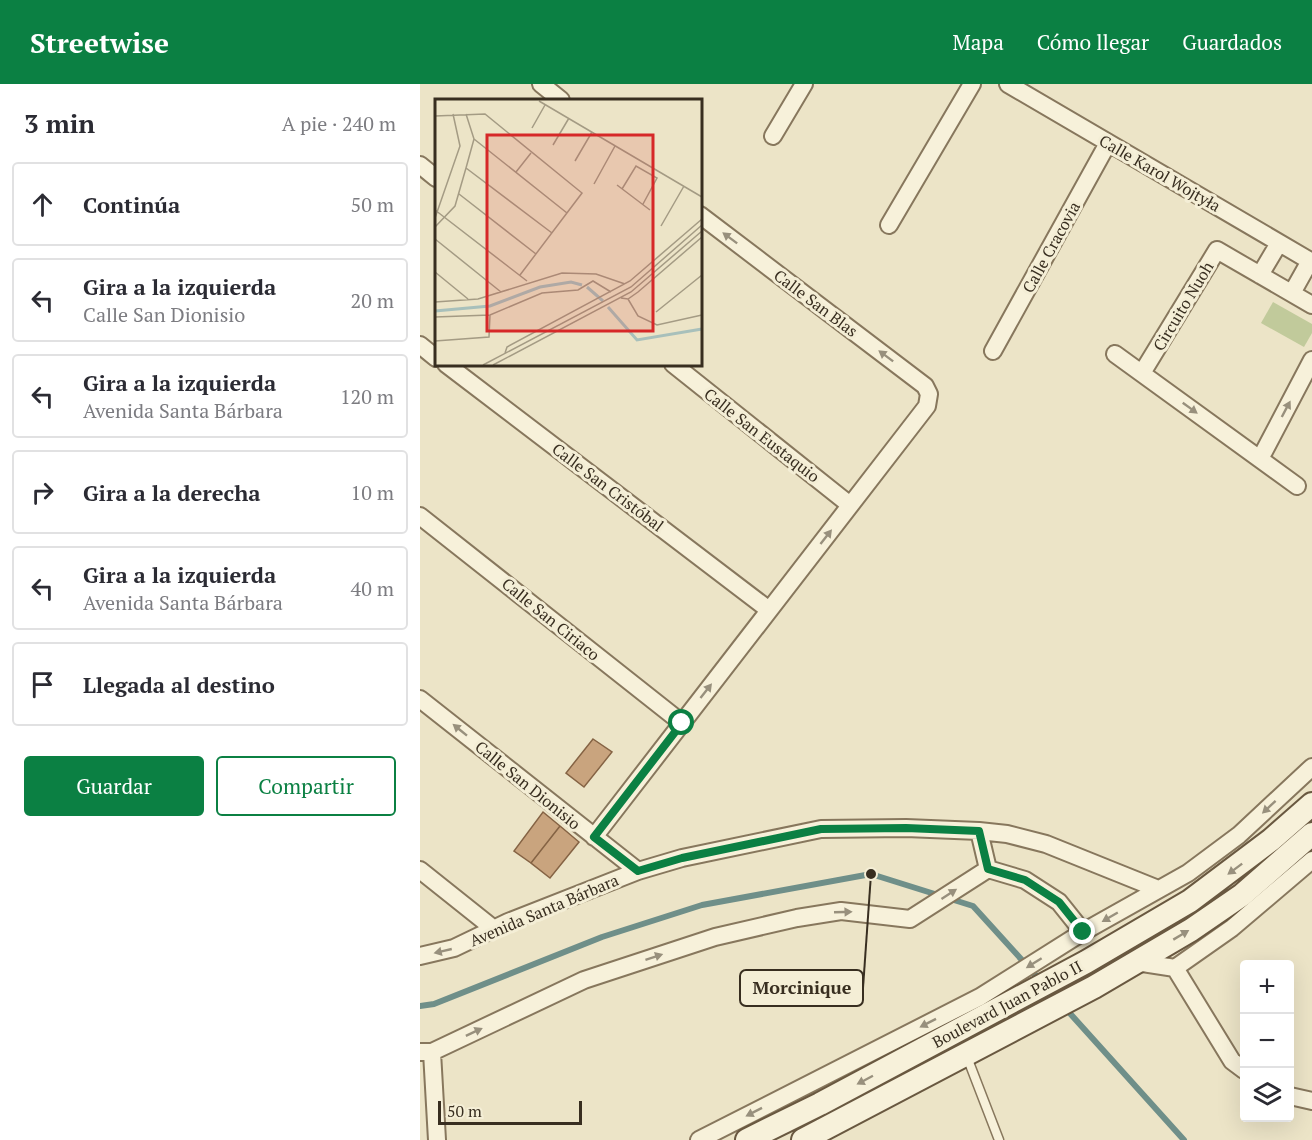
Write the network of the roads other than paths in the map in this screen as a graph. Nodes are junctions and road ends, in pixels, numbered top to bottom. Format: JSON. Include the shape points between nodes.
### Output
{"nodes":[{"id":1,"x":542,"y":84,"type":"edge"},
{"id":2,"x":804,"y":84,"type":"edge"},
{"id":3,"x":972,"y":84,"type":"edge"},
{"id":4,"x":1008,"y":84,"type":"edge"},
{"id":5,"x":560,"y":99,"type":"edge"},
{"id":6,"x":773,"y":136,"type":"dead end"},
{"id":7,"x":1108,"y":143,"type":"junction"},
{"id":8,"x":420,"y":165,"type":"edge"},
{"id":9,"x":435,"y":177,"type":"edge"},
{"id":10,"x":702,"y":217,"type":"edge"},
{"id":11,"x":889,"y":225,"type":"dead end"},
{"id":12,"x":1279,"y":243,"type":"junction"},
{"id":13,"x":1311,"y":262,"type":"edge"},
{"id":14,"x":1260,"y":275,"type":"junction"},
{"id":15,"x":1292,"y":293,"type":"junction"},
{"id":16,"x":1312,"y":304,"type":"edge"},
{"id":17,"x":420,"y":345,"type":"edge"},
{"id":18,"x":993,"y":351,"type":"dead end"},
{"id":19,"x":1115,"y":354,"type":"dead end"},
{"id":20,"x":435,"y":357,"type":"edge"},
{"id":21,"x":1312,"y":360,"type":"edge"},
{"id":22,"x":449,"y":366,"type":"edge"},
{"id":23,"x":676,"y":366,"type":"edge"},
{"id":24,"x":1142,"y":373,"type":"junction"},
{"id":25,"x":1260,"y":459,"type":"junction"},
{"id":26,"x":1297,"y":486,"type":"dead end"},
{"id":27,"x":850,"y":505,"type":"junction"},
{"id":28,"x":420,"y":516,"type":"edge"},
{"id":29,"x":769,"y":610,"type":"junction"},
{"id":30,"x":420,"y":699,"type":"edge"},
{"id":31,"x":682,"y":723,"type":"junction"},
{"id":32,"x":1312,"y":767,"type":"edge"},
{"id":33,"x":1312,"y":804,"type":"edge"},
{"id":34,"x":979,"y":831,"type":"junction"},
{"id":35,"x":1312,"y":834,"type":"edge"},
{"id":36,"x":1239,"y":835,"type":"junction"},
{"id":37,"x":594,"y":837,"type":"junction"},
{"id":38,"x":1271,"y":840,"type":"junction"},
{"id":39,"x":1312,"y":860,"type":"edge"},
{"id":40,"x":988,"y":869,"type":"junction"},
{"id":41,"x":420,"y":870,"type":"edge"},
{"id":42,"x":638,"y":871,"type":"junction"},
{"id":43,"x":1158,"y":889,"type":"junction"},
{"id":44,"x":494,"y":929,"type":"junction"},
{"id":45,"x":1083,"y":932,"type":"junction"},
{"id":46,"x":420,"y":956,"type":"edge"},
{"id":47,"x":1136,"y":962,"type":"junction"},
{"id":48,"x":1175,"y":968,"type":"junction"},
{"id":49,"x":426,"y":1052,"type":"edge"},
{"id":50,"x":966,"y":1053,"type":"junction"},
{"id":51,"x":1242,"y":1068,"type":"edge"},
{"id":52,"x":1294,"y":1097,"type":"edge"},
{"id":53,"x":1312,"y":1101,"type":"edge"},
{"id":54,"x":437,"y":1140,"type":"edge"},
{"id":55,"x":699,"y":1140,"type":"edge"},
{"id":56,"x":747,"y":1140,"type":"edge"},
{"id":57,"x":803,"y":1140,"type":"edge"},
{"id":58,"x":999,"y":1140,"type":"edge"}],
"edges":[{"from":1,"to":5,"type":"street"},
{"from":2,"to":6,"type":"street"},
{"from":3,"to":11,"type":"street"},
{"from":4,"to":7,"type":"street","name":"Calle Karol Wojtyła"},
{"from":7,"to":12,"type":"street","name":"Calle Karol Wojtyła"},
{"from":7,"to":18,"type":"street","name":"Calle Cracovia"},
{"from":8,"to":9,"type":"street"},
{"from":27,"to":10,"type":"street","name":"Calle San Blas","one_way":true,"via":[[927,406],[929,394],[925,386]]},
{"from":12,"to":13,"type":"street","name":"Calle Karol Wojtyła"},
{"from":12,"to":14,"type":"street"},
{"from":13,"to":15,"type":"street"},
{"from":14,"to":15,"type":"street","name":"Circuito Nuoh"},
{"from":14,"to":24,"type":"street","name":"Circuito Nuoh","via":[[1217,250]]},
{"from":15,"to":16,"type":"street","name":"Circuito Nuoh"},
{"from":17,"to":20,"type":"street"},
{"from":19,"to":24,"type":"street"},
{"from":25,"to":21,"type":"street","one_way":true},
{"from":22,"to":29,"type":"street","name":"Calle San Cristóbal"},
{"from":23,"to":27,"type":"street","name":"Calle San Eustaquio"},
{"from":24,"to":25,"type":"street","one_way":true},
{"from":25,"to":26,"type":"street"},
{"from":29,"to":27,"type":"street","one_way":true},
{"from":28,"to":31,"type":"street","name":"Calle San Ciriaco"},
{"from":31,"to":29,"type":"street","one_way":true},
{"from":37,"to":30,"type":"street","name":"Calle San Dionisio","one_way":true},
{"from":31,"to":37,"type":"street"},
{"from":32,"to":36,"type":"street","one_way":true},
{"from":33,"to":38,"type":"main road","name":"Boulevard Juan Pablo II"},
{"from":34,"to":40,"type":"street"},
{"from":34,"to":42,"type":"street","name":"Avenida Santa Bárbara","via":[[821,829]]},
{"from":34,"to":43,"type":"street","name":"Avenida Santa Bárbara","via":[[1046,844]]},
{"from":47,"to":35,"type":"main road","name":"Boulevard Juan Pablo II","one_way":true,"via":[[1242,895]]},
{"from":36,"to":38,"type":"street"},
{"from":36,"to":43,"type":"street","via":[[1188,873]]},
{"from":37,"to":42,"type":"street","name":"Calle San Dionisio"},
{"from":38,"to":56,"type":"main road","name":"Boulevard Juan Pablo II","one_way":true,"via":[[1190,901],[1086,962]]},
{"from":39,"to":48,"type":"street","via":[[1232,928]]},
{"from":40,"to":45,"type":"street","via":[[1025,880],[1059,902]]},
{"from":49,"to":40,"type":"street","one_way":true,"via":[[584,980],[716,936],[842,911],[910,919]]},
{"from":41,"to":44,"type":"street"},
{"from":42,"to":44,"type":"street","name":"Avenida Santa Bárbara"},
{"from":43,"to":45,"type":"street","one_way":true},
{"from":44,"to":46,"type":"street","name":"Avenida Santa Bárbara","one_way":true,"via":[[454,948]]},
{"from":45,"to":55,"type":"street","one_way":true,"via":[[980,997]]},
{"from":47,"to":48,"type":"street"},
{"from":47,"to":50,"type":"main road","name":"Boulevard Juan Pablo II"},
{"from":48,"to":51,"type":"street","via":[[1232,1061]]},
{"from":49,"to":54,"type":"street"},
{"from":50,"to":57,"type":"main road","name":"Boulevard Juan Pablo II"},
{"from":50,"to":58,"type":"lane"},
{"from":52,"to":53,"type":"street"}]}
